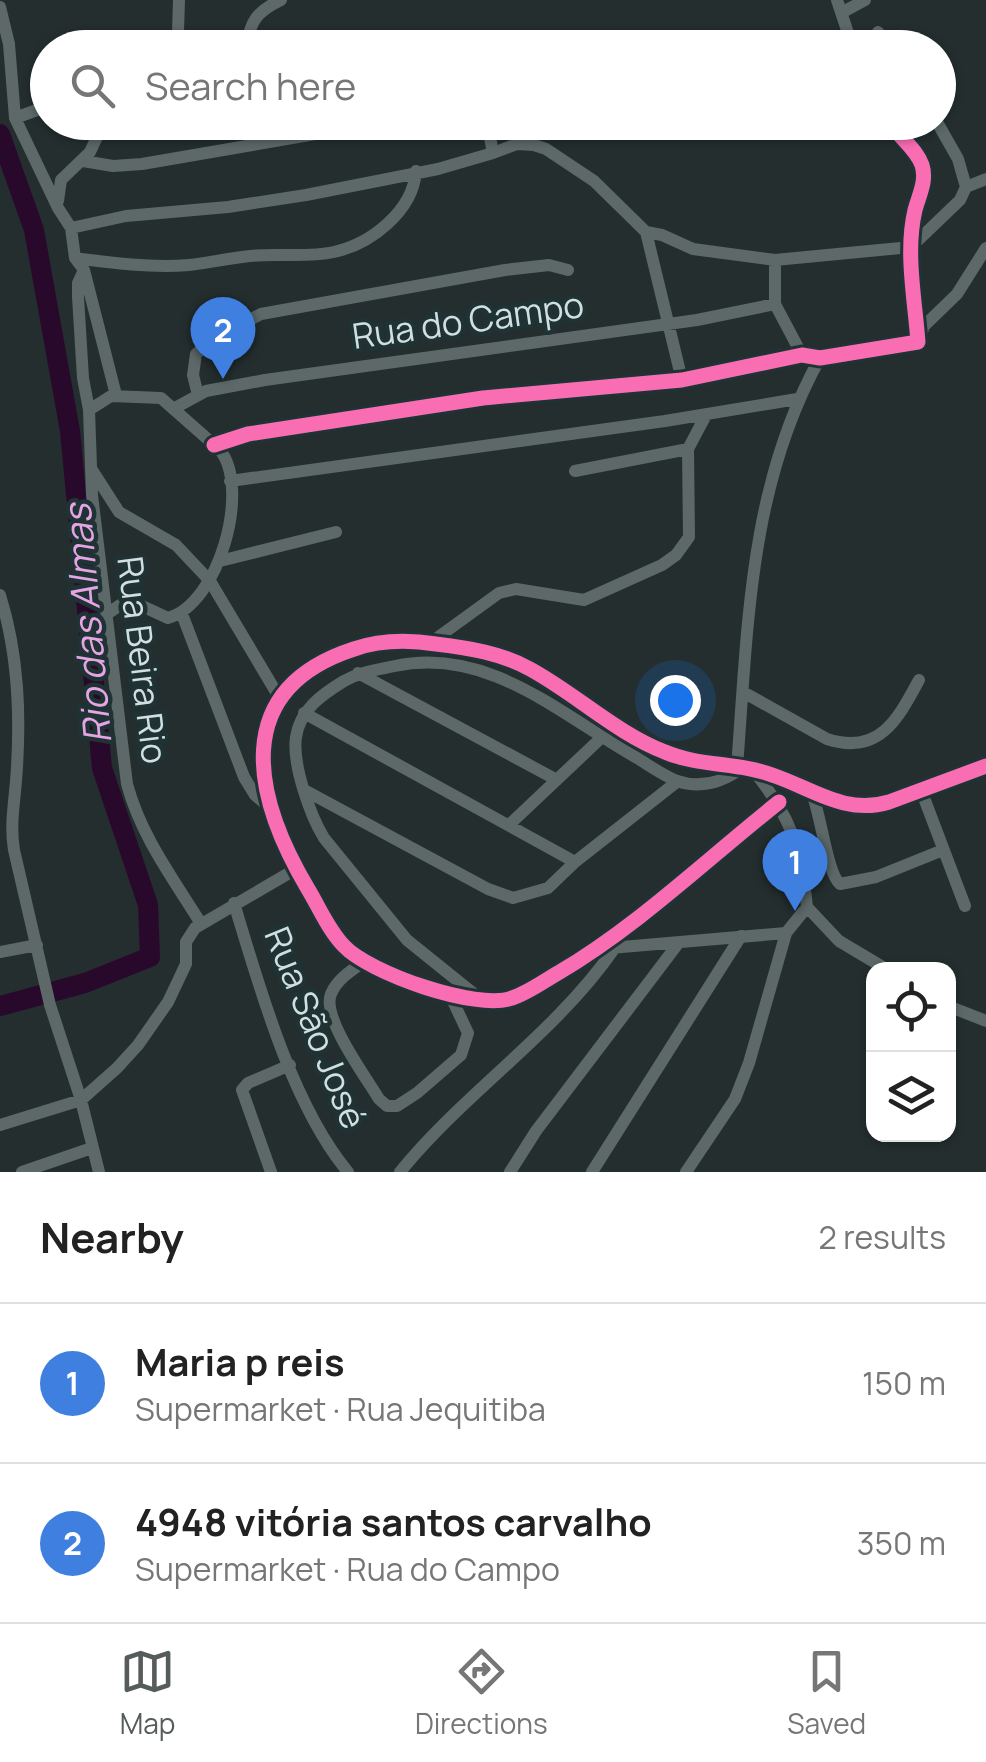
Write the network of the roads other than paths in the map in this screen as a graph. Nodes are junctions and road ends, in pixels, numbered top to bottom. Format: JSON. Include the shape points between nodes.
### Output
{"nodes":[{"id":1,"x":179,"y":0,"type":"edge"},
{"id":2,"x":281,"y":0,"type":"edge"},
{"id":3,"x":864,"y":0,"type":"edge"},
{"id":4,"x":840,"y":6,"type":"edge"},
{"id":5,"x":0,"y":7,"type":"edge"},
{"id":6,"x":178,"y":30,"type":"edge"},
{"id":7,"x":248,"y":30,"type":"edge"},
{"id":8,"x":847,"y":30,"type":"edge"},
{"id":9,"x":0,"y":32,"type":"edge"},
{"id":10,"x":9,"y":44,"type":"junction"},
{"id":11,"x":30,"y":113,"type":"edge"},
{"id":12,"x":15,"y":118,"type":"junction"},
{"id":13,"x":97,"y":140,"type":"edge"},
{"id":14,"x":281,"y":140,"type":"edge"},
{"id":15,"x":491,"y":140,"type":"edge"},
{"id":16,"x":900,"y":140,"type":"edge"},
{"id":17,"x":948,"y":140,"type":"edge"},
{"id":18,"x":494,"y":153,"type":"junction"},
{"id":19,"x":83,"y":161,"type":"junction"},
{"id":20,"x":416,"y":172,"type":"junction"},
{"id":21,"x":986,"y":180,"type":"edge"},
{"id":22,"x":966,"y":186,"type":"junction"},
{"id":23,"x":58,"y":208,"type":"junction"},
{"id":24,"x":71,"y":228,"type":"junction"},
{"id":25,"x":646,"y":232,"type":"junction"},
{"id":26,"x":911,"y":247,"type":"junction"},
{"id":27,"x":986,"y":248,"type":"edge"},
{"id":28,"x":774,"y":260,"type":"junction"},
{"id":29,"x":79,"y":264,"type":"junction"},
{"id":30,"x":568,"y":270,"type":"dead end"},
{"id":31,"x":775,"y":304,"type":"junction"},
{"id":32,"x":666,"y":324,"type":"junction"},
{"id":33,"x":918,"y":342,"type":"junction"},
{"id":34,"x":802,"y":355,"type":"junction"},
{"id":35,"x":820,"y":358,"type":"junction"},
{"id":36,"x":682,"y":380,"type":"junction"},
{"id":37,"x":116,"y":396,"type":"junction"},
{"id":38,"x":198,"y":396,"type":"junction"},
{"id":39,"x":797,"y":399,"type":"junction"},
{"id":40,"x":173,"y":409,"type":"junction"},
{"id":41,"x":89,"y":410,"type":"junction"},
{"id":42,"x":706,"y":415,"type":"junction"},
{"id":43,"x":214,"y":445,"type":"junction"},
{"id":44,"x":688,"y":449,"type":"junction"},
{"id":45,"x":90,"y":468,"type":"junction"},
{"id":46,"x":575,"y":471,"type":"dead end"},
{"id":47,"x":230,"y":481,"type":"junction"},
{"id":48,"x":336,"y":532,"type":"dead end"},
{"id":49,"x":220,"y":561,"type":"junction"},
{"id":50,"x":210,"y":581,"type":"junction"},
{"id":51,"x":0,"y":595,"type":"edge"},
{"id":52,"x":107,"y":614,"type":"junction"},
{"id":53,"x":182,"y":614,"type":"junction"},
{"id":54,"x":430,"y":643,"type":"junction"},
{"id":55,"x":358,"y":674,"type":"junction"},
{"id":56,"x":919,"y":680,"type":"dead end"},
{"id":57,"x":743,"y":692,"type":"junction"},
{"id":58,"x":278,"y":697,"type":"junction"},
{"id":59,"x":304,"y":714,"type":"junction"},
{"id":60,"x":601,"y":738,"type":"junction"},
{"id":61,"x":986,"y":766,"type":"edge"},
{"id":62,"x":743,"y":768,"type":"junction"},
{"id":63,"x":556,"y":780,"type":"junction"},
{"id":64,"x":678,"y":781,"type":"junction"},
{"id":65,"x":922,"y":790,"type":"junction"},
{"id":66,"x":306,"y":791,"type":"junction"},
{"id":67,"x":811,"y":791,"type":"junction"},
{"id":68,"x":779,"y":802,"type":"junction"},
{"id":69,"x":270,"y":807,"type":"junction"},
{"id":70,"x":510,"y":824,"type":"junction"},
{"id":71,"x":5,"y":827,"type":"edge"},
{"id":72,"x":943,"y":850,"type":"junction"},
{"id":73,"x":7,"y":851,"type":"edge"},
{"id":74,"x":575,"y":862,"type":"junction"},
{"id":75,"x":296,"y":869,"type":"junction"},
{"id":76,"x":234,"y":903,"type":"junction"},
{"id":77,"x":966,"y":906,"type":"dead end"},
{"id":78,"x":808,"y":907,"type":"junction"},
{"id":79,"x":200,"y":922,"type":"junction"},
{"id":80,"x":786,"y":933,"type":"junction"},
{"id":81,"x":741,"y":936,"type":"junction"},
{"id":82,"x":678,"y":944,"type":"junction"},
{"id":83,"x":608,"y":948,"type":"junction"},
{"id":84,"x":38,"y":951,"type":"junction"},
{"id":85,"x":0,"y":952,"type":"edge"},
{"id":86,"x":365,"y":962,"type":"junction"},
{"id":87,"x":874,"y":962,"type":"edge"},
{"id":88,"x":452,"y":997,"type":"junction"},
{"id":89,"x":486,"y":1002,"type":"junction"},
{"id":90,"x":956,"y":1009,"type":"edge"},
{"id":91,"x":986,"y":1021,"type":"edge"},
{"id":92,"x":290,"y":1066,"type":"junction"},
{"id":93,"x":81,"y":1100,"type":"junction"},
{"id":94,"x":0,"y":1125,"type":"edge"},
{"id":95,"x":92,"y":1148,"type":"junction"},
{"id":96,"x":30,"y":1171,"type":"edge"},
{"id":97,"x":100,"y":1172,"type":"edge"},
{"id":98,"x":271,"y":1172,"type":"edge"},
{"id":99,"x":348,"y":1172,"type":"edge"},
{"id":100,"x":400,"y":1172,"type":"edge"},
{"id":101,"x":510,"y":1172,"type":"edge"},
{"id":102,"x":592,"y":1172,"type":"edge"},
{"id":103,"x":686,"y":1172,"type":"edge"}],
"edges":[{"from":1,"to":6,"type":"street"},
{"from":2,"to":7,"type":"street"},
{"from":3,"to":4,"type":"street"},
{"from":4,"to":8,"type":"street"},
{"from":5,"to":10,"type":"street"},
{"from":9,"to":10,"type":"street"},
{"from":10,"to":12,"type":"street"},
{"from":11,"to":12,"type":"street"},
{"from":12,"to":23,"type":"street"},
{"from":13,"to":19,"type":"street"},
{"from":14,"to":19,"type":"street","via":[[142,164]]},
{"from":15,"to":18,"type":"street"},
{"from":16,"to":26,"type":"street","via":[[915,152],[924,176]]},
{"from":17,"to":22,"type":"street"},
{"from":18,"to":20,"type":"street"},
{"from":18,"to":25,"type":"street","via":[[517,144],[546,149],[594,180]]},
{"from":19,"to":23,"type":"street","via":[[61,180]]},
{"from":20,"to":24,"type":"street","via":[[306,195]]},
{"from":20,"to":29,"type":"street","via":[[393,217],[368,238],[332,253],[186,265]]},
{"from":21,"to":22,"type":"street"},
{"from":22,"to":26,"type":"street"},
{"from":23,"to":24,"type":"street"},
{"from":24,"to":29,"type":"street"},
{"from":25,"to":28,"type":"street","via":[[693,249]]},
{"from":25,"to":32,"type":"street"},
{"from":26,"to":28,"type":"street"},
{"from":26,"to":33,"type":"street"},
{"from":27,"to":33,"type":"street"},
{"from":28,"to":31,"type":"street"},
{"from":29,"to":37,"type":"street"},
{"from":29,"to":41,"type":"street","name":"Rua Beira Rio"},
{"from":30,"to":38,"type":"street","via":[[505,270],[261,314],[196,354]]},
{"from":31,"to":32,"type":"street","name":"Rua do Campo"},
{"from":31,"to":34,"type":"street"},
{"from":32,"to":36,"type":"street"},
{"from":32,"to":38,"type":"street","name":"Rua do Campo","via":[[265,380]]},
{"from":33,"to":35,"type":"street"},
{"from":34,"to":35,"type":"street"},
{"from":34,"to":36,"type":"street"},
{"from":35,"to":39,"type":"street"},
{"from":36,"to":43,"type":"street","via":[[484,398],[248,434]]},
{"from":37,"to":40,"type":"street","via":[[161,398]]},
{"from":37,"to":41,"type":"street"},
{"from":38,"to":40,"type":"street","name":"Rua do Campo"},
{"from":39,"to":42,"type":"street"},
{"from":39,"to":57,"type":"street","via":[[763,512]]},
{"from":40,"to":43,"type":"street"},
{"from":41,"to":45,"type":"street","name":"Rua Beira Rio"},
{"from":42,"to":44,"type":"street"},
{"from":42,"to":47,"type":"street"},
{"from":43,"to":47,"type":"street","via":[[226,458]]},
{"from":44,"to":46,"type":"street"},
{"from":44,"to":54,"type":"street","via":[[689,537],[669,560],[584,600],[516,588]]},
{"from":45,"to":50,"type":"street","via":[[120,512],[176,545]]},
{"from":45,"to":52,"type":"street","name":"Rua Beira Rio"},
{"from":47,"to":49,"type":"street","via":[[230,522]]},
{"from":48,"to":49,"type":"street"},
{"from":49,"to":50,"type":"street"},
{"from":50,"to":53,"type":"street"},
{"from":50,"to":58,"type":"street"},
{"from":51,"to":71,"type":"street","via":[[18,670],[16,781]]},
{"from":52,"to":53,"type":"street","via":[[124,604],[168,618]]},
{"from":52,"to":79,"type":"street","name":"Rua Beira Rio","via":[[135,813]]},
{"from":53,"to":69,"type":"street","via":[[244,777]]},
{"from":54,"to":58,"type":"street","via":[[357,648],[318,665]]},
{"from":54,"to":62,"type":"street","via":[[512,661],[665,752]]},
{"from":55,"to":59,"type":"street"},
{"from":55,"to":60,"type":"street","via":[[411,662],[456,662],[506,679]]},
{"from":55,"to":63,"type":"street"},
{"from":56,"to":57,"type":"street","via":[[898,718],[866,742],[840,743]]},
{"from":57,"to":62,"type":"street"},
{"from":58,"to":69,"type":"street","via":[[264,744]]},
{"from":59,"to":66,"type":"street","via":[[295,747]]},
{"from":59,"to":70,"type":"street"},
{"from":60,"to":63,"type":"street"},
{"from":60,"to":64,"type":"street"},
{"from":61,"to":65,"type":"street"},
{"from":62,"to":64,"type":"street","via":[[712,784]]},
{"from":62,"to":67,"type":"street"},
{"from":62,"to":68,"type":"street"},
{"from":63,"to":70,"type":"street"},
{"from":64,"to":74,"type":"street"},
{"from":65,"to":67,"type":"street","via":[[867,807]]},
{"from":65,"to":72,"type":"street"},
{"from":66,"to":74,"type":"street","via":[[513,898],[548,888]]},
{"from":66,"to":89,"type":"street","via":[[306,808],[324,838],[407,940]]},
{"from":67,"to":72,"type":"street","via":[[835,881],[863,881]]},
{"from":68,"to":78,"type":"street"},
{"from":68,"to":83,"type":"street"},
{"from":69,"to":75,"type":"street"},
{"from":70,"to":74,"type":"street"},
{"from":71,"to":73,"type":"street"},
{"from":72,"to":77,"type":"street"},
{"from":73,"to":84,"type":"street"},
{"from":75,"to":76,"type":"street"},
{"from":75,"to":86,"type":"street","via":[[341,944]]},
{"from":76,"to":79,"type":"street"},
{"from":76,"to":92,"type":"street","name":"Rua São José"},
{"from":78,"to":80,"type":"street"},
{"from":78,"to":87,"type":"street","via":[[832,935]]},
{"from":79,"to":93,"type":"street","via":[[157,1020]]},
{"from":80,"to":81,"type":"street"},
{"from":80,"to":103,"type":"street","via":[[742,1083]]},
{"from":81,"to":82,"type":"street"},
{"from":81,"to":102,"type":"street"},
{"from":82,"to":83,"type":"street"},
{"from":82,"to":101,"type":"street"},
{"from":83,"to":89,"type":"street","via":[[515,998]]},
{"from":83,"to":100,"type":"street","via":[[588,984]]},
{"from":84,"to":85,"type":"street"},
{"from":84,"to":93,"type":"street"},
{"from":86,"to":88,"type":"street"},
{"from":86,"to":88,"type":"street","via":[[331,993],[328,1014],[387,1106],[417,1093],[461,1055],[468,1033]]},
{"from":88,"to":89,"type":"street"},
{"from":90,"to":91,"type":"street"},
{"from":92,"to":98,"type":"street","via":[[242,1090]]},
{"from":92,"to":99,"type":"street","name":"Rua São José"},
{"from":93,"to":94,"type":"street"},
{"from":93,"to":95,"type":"street"},
{"from":95,"to":96,"type":"street"},
{"from":95,"to":97,"type":"street"}]}
